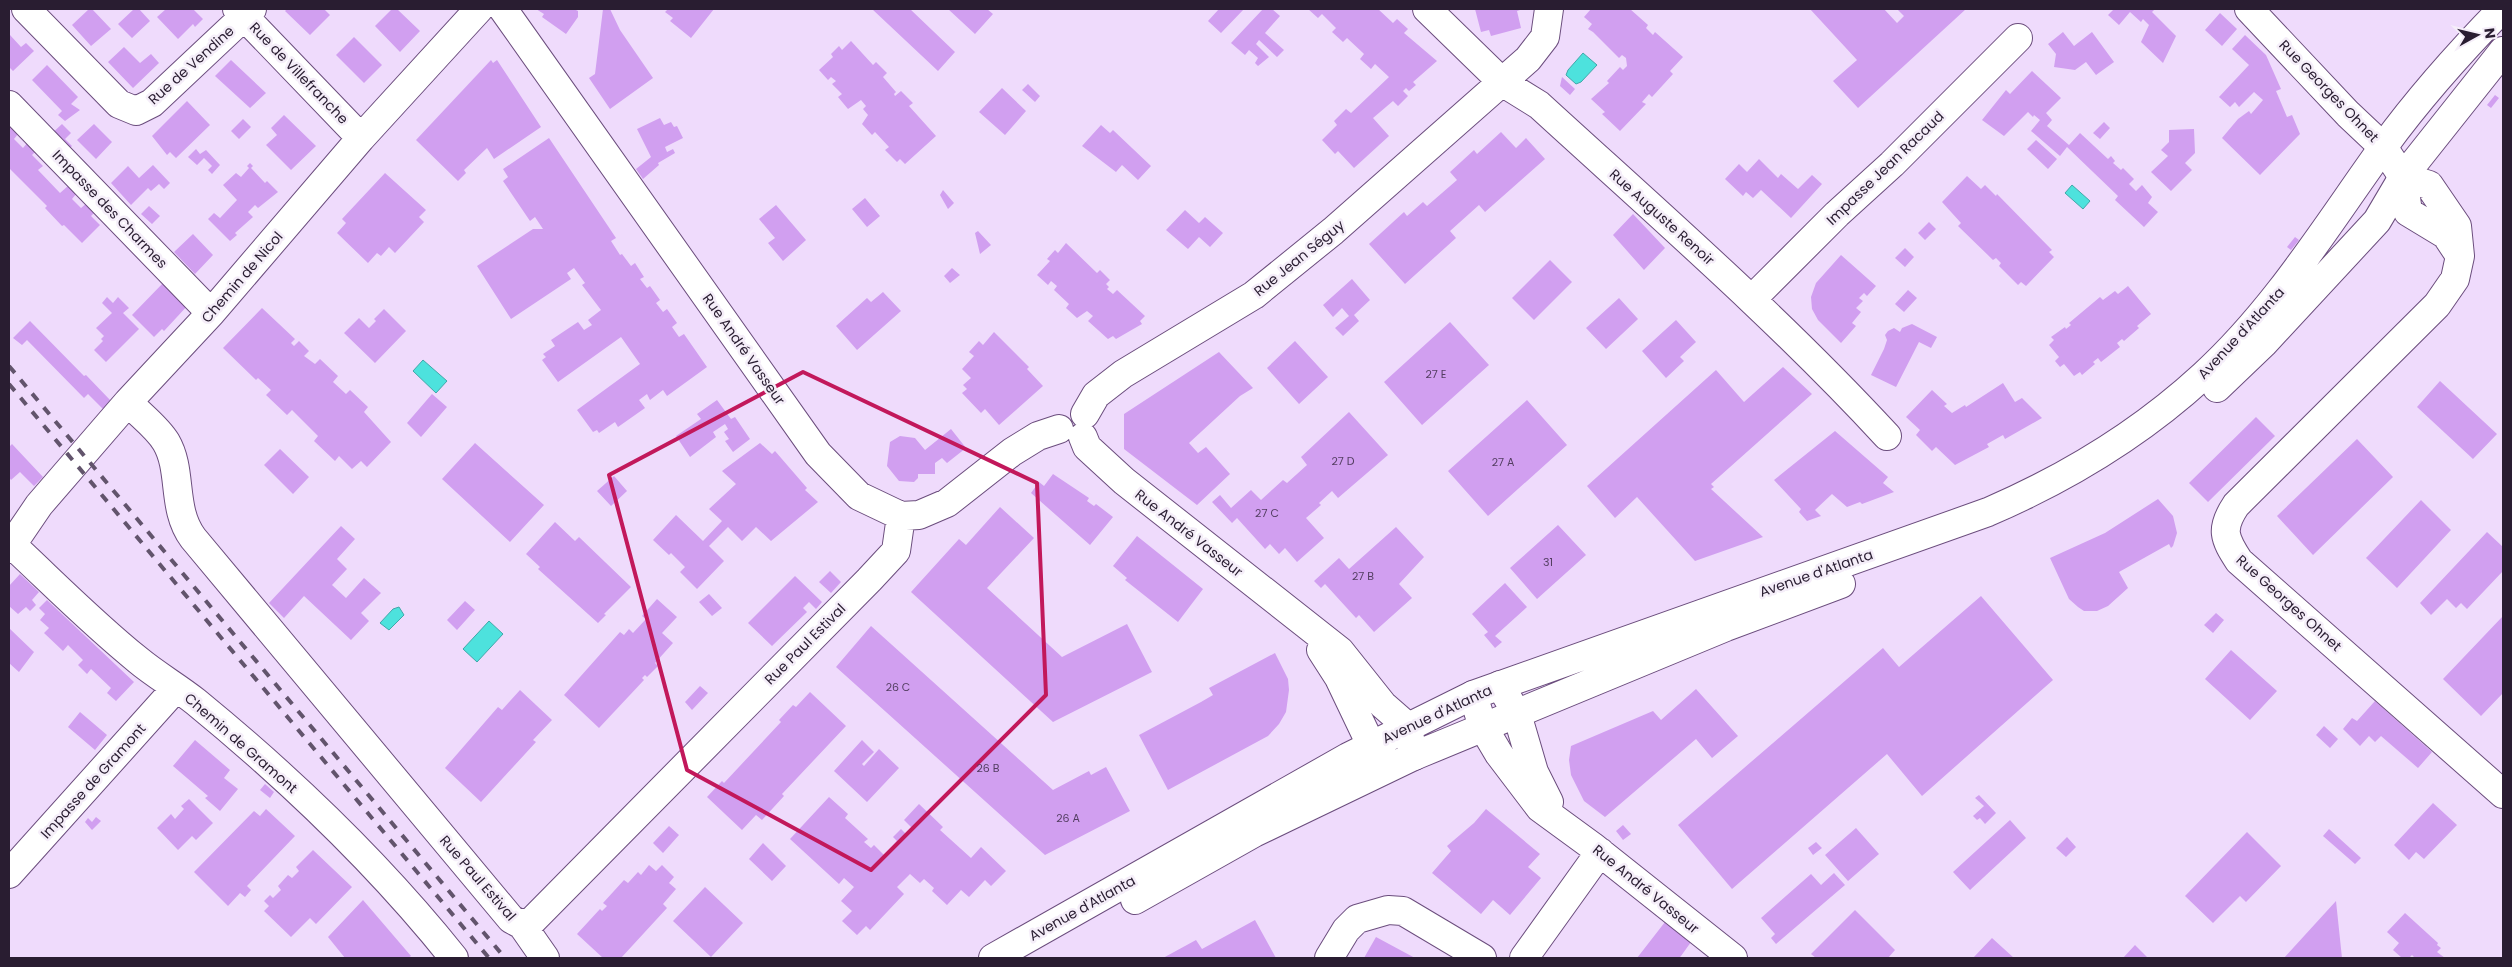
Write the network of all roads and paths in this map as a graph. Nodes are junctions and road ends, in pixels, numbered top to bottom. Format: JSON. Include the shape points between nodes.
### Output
{"nodes":[{"id":1,"x":26,"y":9,"type":"edge"},
{"id":2,"x":479,"y":9,"type":"edge"},
{"id":3,"x":504,"y":9,"type":"edge"},
{"id":4,"x":1427,"y":9,"type":"edge"},
{"id":5,"x":1549,"y":9,"type":"edge"},
{"id":6,"x":2249,"y":9,"type":"edge"},
{"id":7,"x":2502,"y":9,"type":"edge"},
{"id":8,"x":245,"y":11,"type":"edge"},
{"id":9,"x":2018,"y":38,"type":"dead end"},
{"id":10,"x":2503,"y":51,"type":"edge"},
{"id":11,"x":1502,"y":82,"type":"junction"},
{"id":12,"x":9,"y":105,"type":"edge"},
{"id":13,"x":361,"y":138,"type":"junction"},
{"id":14,"x":2383,"y":147,"type":"junction"},
{"id":15,"x":2403,"y":177,"type":"junction"},
{"id":16,"x":2323,"y":233,"type":"junction"},
{"id":17,"x":2307,"y":296,"type":"junction"},
{"id":18,"x":1752,"y":298,"type":"junction"},
{"id":19,"x":211,"y":313,"type":"junction"},
{"id":20,"x":128,"y":402,"type":"junction"},
{"id":21,"x":1076,"y":427,"type":"junction"},
{"id":22,"x":1887,"y":436,"type":"dead end"},
{"id":23,"x":901,"y":516,"type":"junction"},
{"id":24,"x":10,"y":546,"type":"edge"},
{"id":25,"x":1303,"y":621,"type":"junction"},
{"id":26,"x":1500,"y":685,"type":"junction"},
{"id":27,"x":176,"y":688,"type":"junction"},
{"id":28,"x":1473,"y":695,"type":"junction"},
{"id":29,"x":1517,"y":714,"type":"junction"},
{"id":30,"x":1407,"y":726,"type":"junction"},
{"id":31,"x":1483,"y":727,"type":"junction"},
{"id":32,"x":1371,"y":745,"type":"junction"},
{"id":33,"x":1403,"y":761,"type":"junction"},
{"id":34,"x":2503,"y":794,"type":"edge"},
{"id":35,"x":1559,"y":821,"type":"junction"},
{"id":36,"x":1600,"y":852,"type":"junction"},
{"id":37,"x":9,"y":874,"type":"edge"},
{"id":38,"x":522,"y":925,"type":"junction"},
{"id":39,"x":454,"y":958,"type":"edge"},
{"id":40,"x":546,"y":958,"type":"edge"},
{"id":41,"x":992,"y":958,"type":"edge"},
{"id":42,"x":1031,"y":958,"type":"edge"},
{"id":43,"x":1329,"y":958,"type":"edge"},
{"id":44,"x":1482,"y":958,"type":"edge"},
{"id":45,"x":1524,"y":958,"type":"edge"},
{"id":46,"x":1733,"y":958,"type":"edge"}],
"edges":[{"from":1,"to":8,"type":"street","name":"Rue de Vendine","via":[[119,104],[136,110],[152,103]]},
{"from":2,"to":13,"type":"street","name":"Chemin de Nicol"},
{"from":3,"to":23,"type":"street","name":"Rue André Vasseur","via":[[818,454],[859,496]]},
{"from":4,"to":11,"type":"street","name":"Rue Auguste Renoir"},
{"from":5,"to":11,"type":"street","name":"Rue Jean Séguy","via":[[1545,37],[1528,59]]},
{"from":6,"to":14,"type":"street","name":"Rue Georges Ohnet"},
{"from":7,"to":14,"type":"street","name":"Avenue d'Atlanta","via":[[2461,52]]},
{"from":8,"to":13,"type":"street","name":"Rue de Villefranche"},
{"from":9,"to":18,"type":"street","name":"Impasse Jean Racaud"},
{"from":10,"to":15,"type":"street","name":"Avenue d'Atlanta"},
{"from":11,"to":18,"type":"street","name":"Rue Auguste Renoir","via":[[1539,105]]},
{"from":11,"to":21,"type":"street","name":"Rue Jean Séguy","via":[[1333,231],[1254,295],[1123,374],[1096,395]]},
{"from":12,"to":19,"type":"street","name":"Impasse des Charmes"},
{"from":13,"to":19,"type":"street","name":"Chemin de Nicol"},
{"from":14,"to":15,"type":"street","name":"Rue Georges Ohnet"},
{"from":14,"to":16,"type":"street","name":"Avenue d'Atlanta"},
{"from":15,"to":17,"type":"street","name":"Avenue d'Atlanta","via":[[2377,221]]},
{"from":15,"to":34,"type":"street","name":"Rue Georges Ohnet","via":[[2430,185],[2457,226],[2460,256],[2455,279],[2437,305],[2236,505],[2226,520],[2226,541],[2239,561]]},
{"from":16,"to":17,"type":"street"},
{"from":16,"to":26,"type":"street","name":"Avenue d'Atlanta","via":[[2258,317],[2205,375],[2118,443],[2042,487],[1988,512]]},
{"from":17,"to":29,"type":"street","name":"Avenue d'Atlanta","via":[[2256,350],[2182,418],[2128,458],[2059,500],[1989,532],[1777,607]]},
{"from":18,"to":22,"type":"street","name":"Rue Auguste Renoir","via":[[1840,384]]},
{"from":19,"to":20,"type":"street","name":"Chemin de Nicol"},
{"from":20,"to":24,"type":"street","name":"Chemin de Nicol","via":[[39,505]]},
{"from":20,"to":38,"type":"street","name":"Rue Paul Estival","via":[[166,443],[174,466],[181,517],[193,538],[511,919]]},
{"from":21,"to":23,"type":"street","via":[[1038,436],[1012,452],[947,503],[919,515]]},
{"from":21,"to":25,"type":"street","name":"Rue André Vasseur","via":[[1087,447],[1124,481]]},
{"from":23,"to":38,"type":"street","name":"Rue Paul Estival","via":[[896,551],[533,920]]},
{"from":24,"to":27,"type":"street","name":"Chemin de Gramont","via":[[113,639]]},
{"from":25,"to":30,"type":"street","name":"Rue André Vasseur","via":[[1340,651],[1384,705]]},
{"from":25,"to":32,"type":"street","name":"Rue André Vasseur","via":[[1339,678]]},
{"from":26,"to":28,"type":"street","name":"Avenue d'Atlanta"},
{"from":26,"to":29,"type":"street","name":"Rue André Vasseur"},
{"from":27,"to":37,"type":"street","name":"Impasse de Gramont"},
{"from":27,"to":39,"type":"street","name":"Chemin de Gramont","via":[[261,759],[345,836],[412,907]]},
{"from":28,"to":30,"type":"street","name":"Avenue d'Atlanta"},
{"from":28,"to":31,"type":"street","name":"Rue André Vasseur"},
{"from":29,"to":31,"type":"street","name":"Avenue d'Atlanta"},
{"from":29,"to":35,"type":"street","name":"Rue André Vasseur","via":[[1534,772]]},
{"from":30,"to":32,"type":"street","name":"Avenue d'Atlanta"},
{"from":30,"to":33,"type":"street"},
{"from":31,"to":33,"type":"street","name":"Avenue d'Atlanta"},
{"from":31,"to":35,"type":"street","name":"Rue André Vasseur","via":[[1523,788],[1540,808]]},
{"from":32,"to":33,"type":"street","name":"Rue André Vasseur"},
{"from":32,"to":41,"type":"street","name":"Avenue d'Atlanta"},
{"from":33,"to":42,"type":"street","name":"Avenue d'Atlanta","via":[[1254,833]]},
{"from":35,"to":36,"type":"street","name":"Rue André Vasseur"},
{"from":36,"to":45,"type":"street"},
{"from":36,"to":46,"type":"street","name":"Rue André Vasseur"},
{"from":38,"to":40,"type":"street"},
{"from":43,"to":44,"type":"street","via":[[1346,930],[1357,919],[1388,910],[1403,911]]}]}
